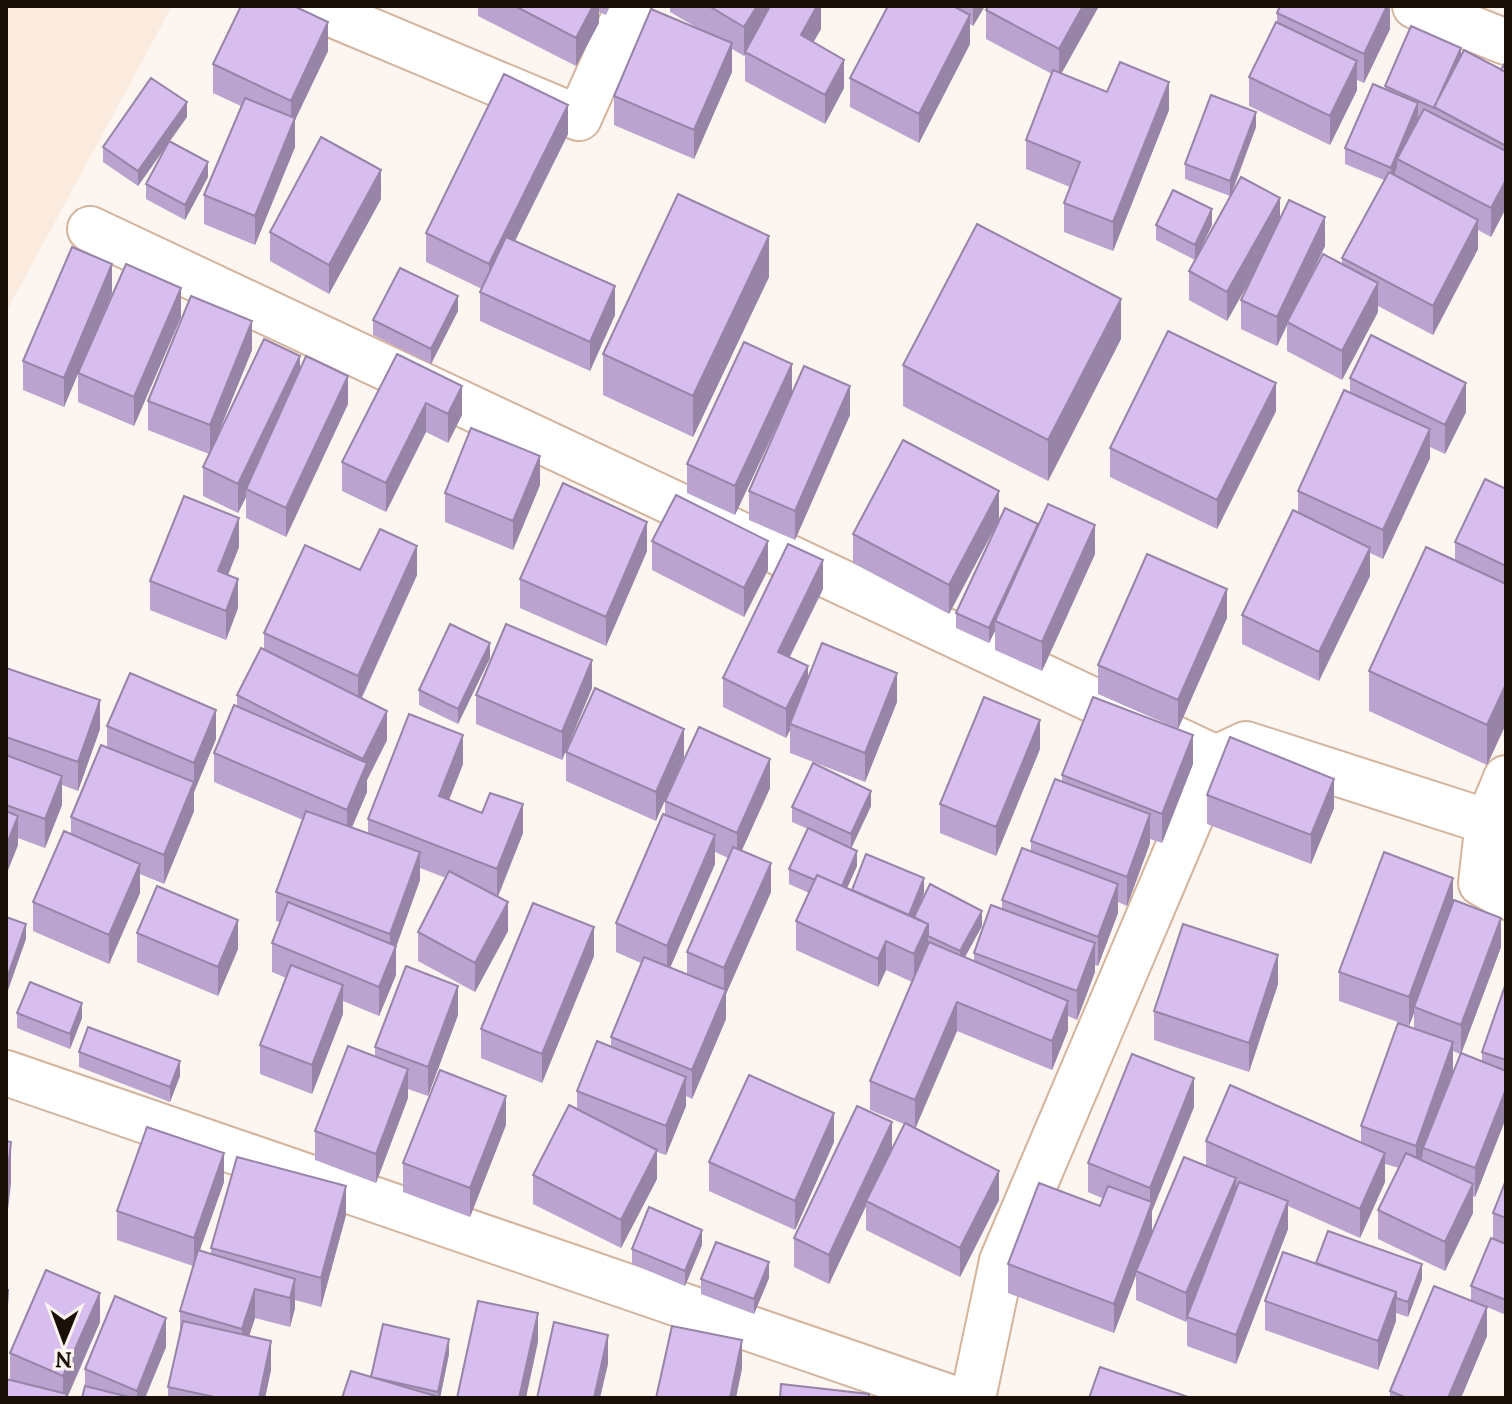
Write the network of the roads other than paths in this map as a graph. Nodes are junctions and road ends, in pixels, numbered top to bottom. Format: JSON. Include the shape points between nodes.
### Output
{"nodes":[{"id":1,"x":312,"y":6,"type":"edge"},
{"id":2,"x":629,"y":6,"type":"edge"},
{"id":3,"x":1415,"y":6,"type":"edge"},
{"id":4,"x":1506,"y":42,"type":"edge"},
{"id":5,"x":90,"y":229,"type":"dead end"},
{"id":6,"x":1216,"y":758,"type":"junction"},
{"id":7,"x":1506,"y":778,"type":"edge"},
{"id":8,"x":1488,"y":822,"type":"junction"},
{"id":9,"x":1506,"y":897,"type":"edge"},
{"id":10,"x":6,"y":1073,"type":"edge"},
{"id":11,"x":952,"y":1398,"type":"edge"},
{"id":12,"x":973,"y":1398,"type":"edge"}],
"edges":[{"from":1,"to":2,"type":"street","via":[[579,118]]},
{"from":3,"to":4,"type":"street"},
{"from":5,"to":6,"type":"street"},
{"from":6,"to":8,"type":"street","via":[[1246,744]]},
{"from":6,"to":12,"type":"street","via":[[1002,1261]]},
{"from":7,"to":8,"type":"street"},
{"from":8,"to":9,"type":"street","via":[[1481,883]]},
{"from":10,"to":11,"type":"street"}]}
